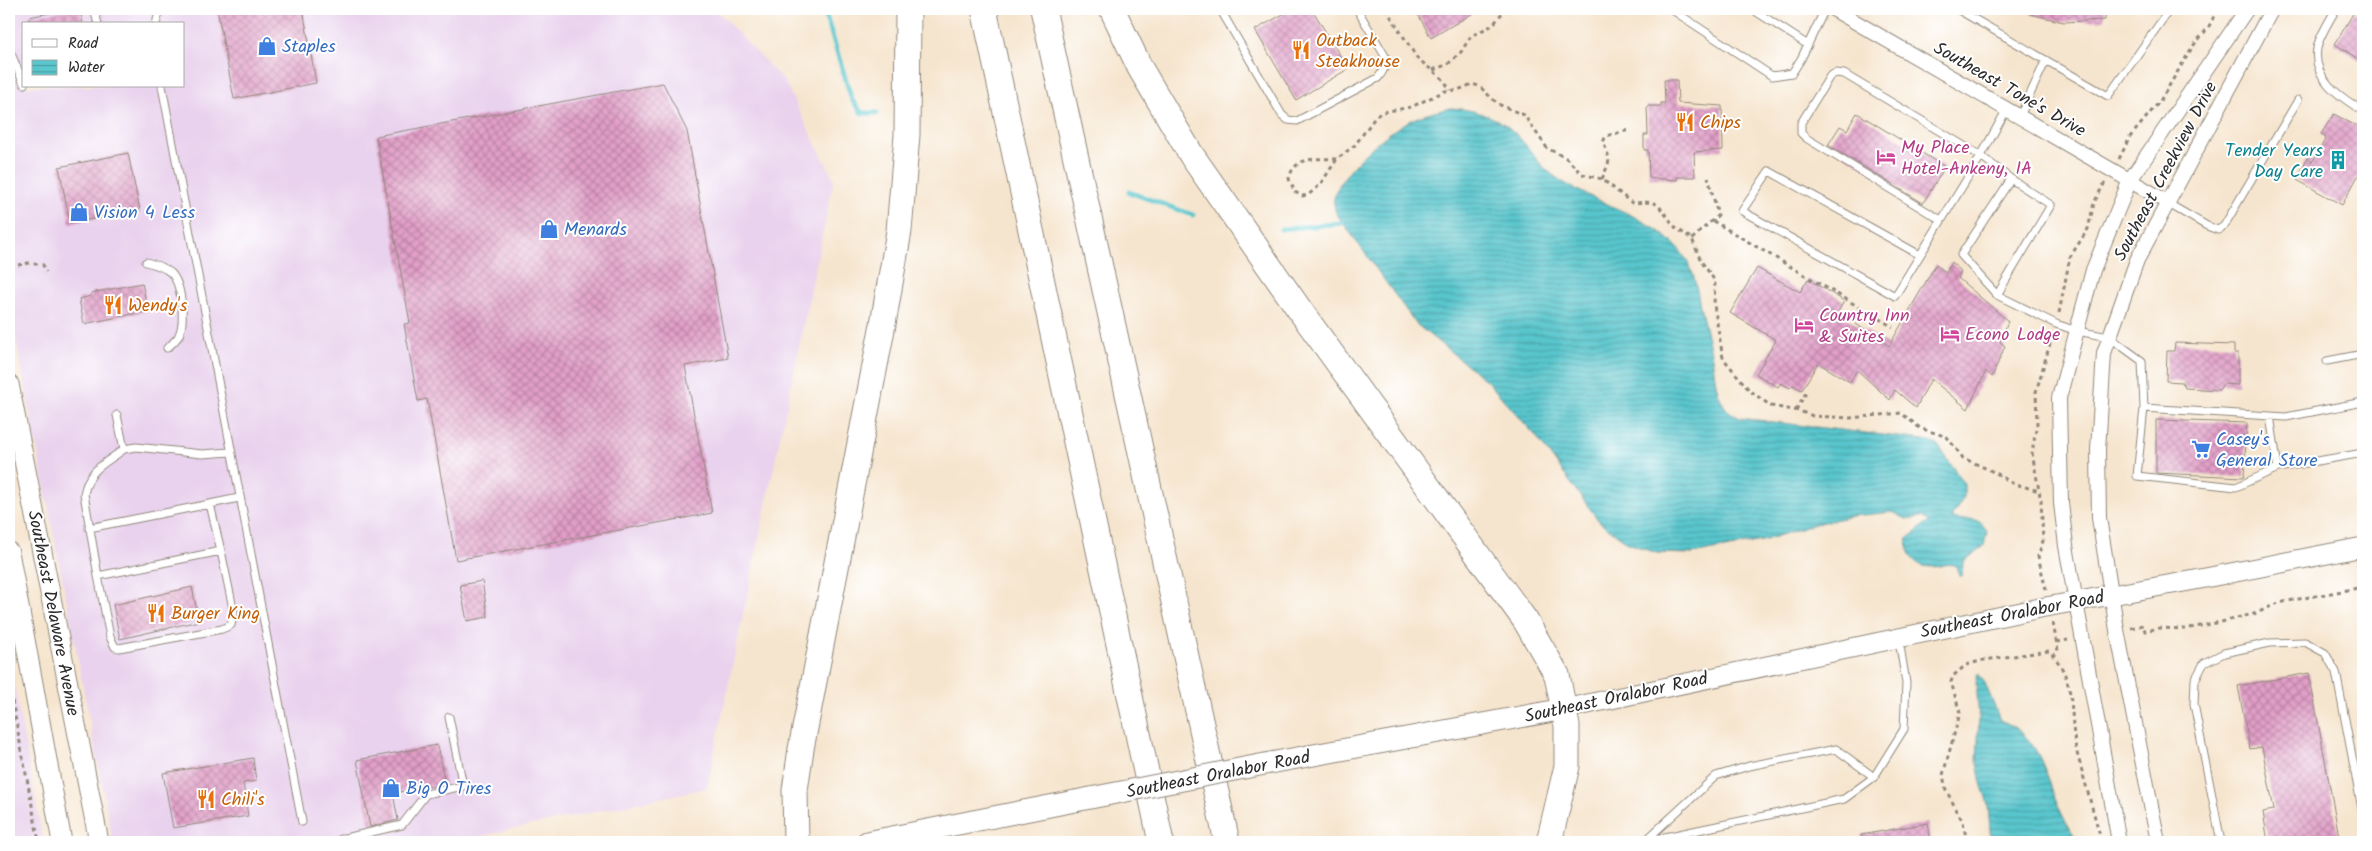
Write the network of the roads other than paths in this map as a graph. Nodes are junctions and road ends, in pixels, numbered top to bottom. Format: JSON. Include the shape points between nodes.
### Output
{"nodes":[{"id":1,"x":94,"y":9,"type":"edge"},
{"id":2,"x":160,"y":9,"type":"edge"},
{"id":3,"x":908,"y":9,"type":"edge"},
{"id":4,"x":984,"y":9,"type":"edge"},
{"id":5,"x":1043,"y":9,"type":"edge"},
{"id":6,"x":1112,"y":9,"type":"edge"},
{"id":7,"x":1220,"y":9,"type":"edge"},
{"id":8,"x":1356,"y":9,"type":"edge"},
{"id":9,"x":1671,"y":9,"type":"edge"},
{"id":10,"x":1752,"y":9,"type":"edge"},
{"id":11,"x":1825,"y":9,"type":"edge"},
{"id":12,"x":1833,"y":9,"type":"edge"},
{"id":13,"x":1957,"y":9,"type":"edge"},
{"id":14,"x":1972,"y":9,"type":"edge"},
{"id":15,"x":2170,"y":9,"type":"edge"},
{"id":16,"x":2247,"y":9,"type":"edge"},
{"id":17,"x":2272,"y":9,"type":"edge"},
{"id":18,"x":2336,"y":9,"type":"edge"},
{"id":19,"x":1974,"y":19,"type":"junction"},
{"id":20,"x":97,"y":22,"type":"edge"},
{"id":21,"x":157,"y":22,"type":"edge"},
{"id":22,"x":1808,"y":45,"type":"junction"},
{"id":23,"x":9,"y":49,"type":"edge"},
{"id":24,"x":2046,"y":60,"type":"junction"},
{"id":25,"x":22,"y":79,"type":"edge"},
{"id":26,"x":162,"y":88,"type":"edge"},
{"id":27,"x":2298,"y":100,"type":"dead end"},
{"id":28,"x":2007,"y":109,"type":"junction"},
{"id":29,"x":2363,"y":111,"type":"edge"},
{"id":30,"x":2020,"y":116,"type":"junction"},
{"id":31,"x":1981,"y":156,"type":"junction"},
{"id":32,"x":2011,"y":179,"type":"junction"},
{"id":33,"x":2130,"y":180,"type":"junction"},
{"id":34,"x":2167,"y":202,"type":"junction"},
{"id":35,"x":1941,"y":220,"type":"junction"},
{"id":36,"x":1920,"y":255,"type":"junction"},
{"id":37,"x":146,"y":262,"type":"dead end"},
{"id":38,"x":1997,"y":295,"type":"junction"},
{"id":39,"x":2076,"y":331,"type":"junction"},
{"id":40,"x":2109,"y":337,"type":"junction"},
{"id":41,"x":167,"y":348,"type":"dead end"},
{"id":42,"x":2363,"y":354,"type":"edge"},
{"id":43,"x":2327,"y":361,"type":"dead end"},
{"id":44,"x":9,"y":384,"type":"edge"},
{"id":45,"x":2363,"y":402,"type":"edge"},
{"id":46,"x":2144,"y":408,"type":"junction"},
{"id":47,"x":117,"y":415,"type":"dead end"},
{"id":48,"x":2270,"y":416,"type":"junction"},
{"id":49,"x":14,"y":436,"type":"edge"},
{"id":50,"x":124,"y":449,"type":"junction"},
{"id":51,"x":230,"y":452,"type":"junction"},
{"id":52,"x":2363,"y":453,"type":"edge"},
{"id":53,"x":2278,"y":468,"type":"junction"},
{"id":54,"x":239,"y":498,"type":"junction"},
{"id":55,"x":210,"y":504,"type":"junction"},
{"id":56,"x":89,"y":528,"type":"junction"},
{"id":57,"x":2363,"y":547,"type":"edge"},
{"id":58,"x":221,"y":551,"type":"junction"},
{"id":59,"x":9,"y":552,"type":"edge"},
{"id":60,"x":98,"y":576,"type":"junction"},
{"id":61,"x":2111,"y":595,"type":"junction"},
{"id":62,"x":2077,"y":601,"type":"junction"},
{"id":63,"x":1898,"y":637,"type":"junction"},
{"id":64,"x":1564,"y":708,"type":"junction"},
{"id":65,"x":449,"y":717,"type":"dead end"},
{"id":66,"x":1874,"y":777,"type":"junction"},
{"id":67,"x":2363,"y":814,"type":"edge"},
{"id":68,"x":302,"y":822,"type":"dead end"},
{"id":69,"x":341,"y":839,"type":"dead end"},
{"id":70,"x":62,"y":842,"type":"edge"},
{"id":71,"x":99,"y":842,"type":"edge"},
{"id":72,"x":796,"y":842,"type":"edge"},
{"id":73,"x":867,"y":842,"type":"edge"},
{"id":74,"x":1161,"y":842,"type":"edge"},
{"id":75,"x":1226,"y":842,"type":"edge"},
{"id":76,"x":1549,"y":842,"type":"edge"},
{"id":77,"x":1644,"y":842,"type":"edge"},
{"id":78,"x":2119,"y":842,"type":"edge"},
{"id":79,"x":2158,"y":842,"type":"edge"},
{"id":80,"x":2222,"y":842,"type":"edge"}],
"edges":[{"from":1,"to":20,"type":"lane"},
{"from":2,"to":21,"type":"lane"},
{"from":3,"to":72,"type":"highway","via":[[907,135],[899,231],[801,749],[796,790]]},
{"from":4,"to":74,"type":"highway"},
{"from":5,"to":75,"type":"highway"},
{"from":6,"to":64,"type":"highway","via":[[1140,68],[1192,156],[1525,620],[1558,675]]},
{"from":7,"to":8,"type":"lane","via":[[1282,115],[1297,121],[1378,78],[1383,71],[1385,56]]},
{"from":9,"to":22,"type":"lane","via":[[1772,76],[1792,73]]},
{"from":10,"to":22,"type":"lane"},
{"from":11,"to":22,"type":"lane"},
{"from":12,"to":28,"type":"street","name":"Southeast Tone's Drive"},
{"from":13,"to":19,"type":"lane"},
{"from":14,"to":19,"type":"lane"},
{"from":15,"to":24,"type":"lane","via":[[2108,96]]},
{"from":16,"to":33,"type":"street","name":"Southeast Creekview Drive"},
{"from":17,"to":34,"type":"street","name":"Southeast Creekview Drive"},
{"from":18,"to":29,"type":"lane","via":[[2318,44],[2316,58],[2328,86],[2340,98]]},
{"from":19,"to":24,"type":"lane"},
{"from":23,"to":25,"type":"lane"},
{"from":24,"to":30,"type":"lane"},
{"from":26,"to":51,"type":"lane"},
{"from":27,"to":34,"type":"lane","via":[[2224,226],[2218,230],[2207,226]]},
{"from":28,"to":30,"type":"street","name":"Southeast Tone's Drive"},
{"from":28,"to":31,"type":"lane"},
{"from":30,"to":33,"type":"street","name":"Southeast Tone's Drive"},
{"from":31,"to":32,"type":"lane"},
{"from":31,"to":35,"type":"lane"},
{"from":31,"to":35,"type":"lane","via":[[1844,74],[1830,76],[1801,123],[1801,133]]},
{"from":32,"to":38,"type":"lane","via":[[1961,255]]},
{"from":32,"to":38,"type":"lane","via":[[2051,204]]},
{"from":33,"to":34,"type":"street","name":"Southeast Tone's Drive"},
{"from":33,"to":39,"type":"street","name":"Southeast Creekview Drive","via":[[2093,270]]},
{"from":34,"to":40,"type":"street","name":"Southeast Creekview Drive","via":[[2138,260]]},
{"from":35,"to":36,"type":"lane"},
{"from":36,"to":36,"type":"lane","via":[[1895,296],[1742,211],[1769,171]]},
{"from":37,"to":41,"type":"lane","via":[[171,273],[177,282],[183,313],[182,328],[178,338]]},
{"from":38,"to":39,"type":"lane"},
{"from":39,"to":40,"type":"lane"},
{"from":39,"to":62,"type":"street","name":"Southeast Creekview Drive","via":[[2059,398],[2061,503]]},
{"from":40,"to":46,"type":"lane","via":[[2142,361]]},
{"from":40,"to":61,"type":"street","name":"Southeast Creekview Drive","via":[[2104,353],[2098,450],[2099,518]]},
{"from":42,"to":43,"type":"lane"},
{"from":44,"to":49,"type":"main road","name":"Southeast Delaware Avenue"},
{"from":45,"to":48,"type":"lane","via":[[2286,417]]},
{"from":46,"to":48,"type":"lane"},
{"from":46,"to":53,"type":"lane","via":[[2137,476],[2236,487]]},
{"from":47,"to":50,"type":"lane"},
{"from":48,"to":53,"type":"lane"},
{"from":49,"to":71,"type":"main road","name":"Southeast Delaware Avenue"},
{"from":50,"to":51,"type":"lane","via":[[136,447],[202,454]]},
{"from":50,"to":56,"type":"lane","via":[[86,481],[84,494]]},
{"from":51,"to":54,"type":"lane"},
{"from":52,"to":53,"type":"lane"},
{"from":54,"to":55,"type":"lane"},
{"from":54,"to":68,"type":"lane"},
{"from":55,"to":56,"type":"lane"},
{"from":55,"to":58,"type":"lane"},
{"from":56,"to":60,"type":"lane"},
{"from":57,"to":61,"type":"main road","name":"Southeast Oralabor Road"},
{"from":58,"to":60,"type":"lane"},
{"from":58,"to":60,"type":"lane","via":[[234,613],[231,625],[222,629],[115,647]]},
{"from":59,"to":70,"type":"main road","name":"Southeast Delaware Avenue"},
{"from":61,"to":62,"type":"main road","name":"Southeast Oralabor Road"},
{"from":61,"to":79,"type":"street","name":"Southeast Creekview Drive"},
{"from":62,"to":63,"type":"main road","name":"Southeast Oralabor Road"},
{"from":62,"to":78,"type":"street","name":"Southeast Creekview Drive"},
{"from":63,"to":64,"type":"main road","name":"Southeast Oralabor Road"},
{"from":63,"to":66,"type":"lane","via":[[1906,682],[1904,729]]},
{"from":64,"to":73,"type":"main road","name":"Southeast Oralabor Road","bridge":true},
{"from":64,"to":76,"type":"highway","via":[[1568,726],[1567,766]]},
{"from":65,"to":69,"type":"lane","via":[[463,786],[426,794],[402,825]]},
{"from":66,"to":77,"type":"lane","via":[[1844,799]]},
{"from":66,"to":77,"type":"lane","via":[[1836,749],[1748,766],[1716,776]]},
{"from":67,"to":80,"type":"lane","via":[[2336,672],[2325,653],[2305,642],[2270,642],[2224,653],[2204,663],[2195,680],[2194,704]]}]}
